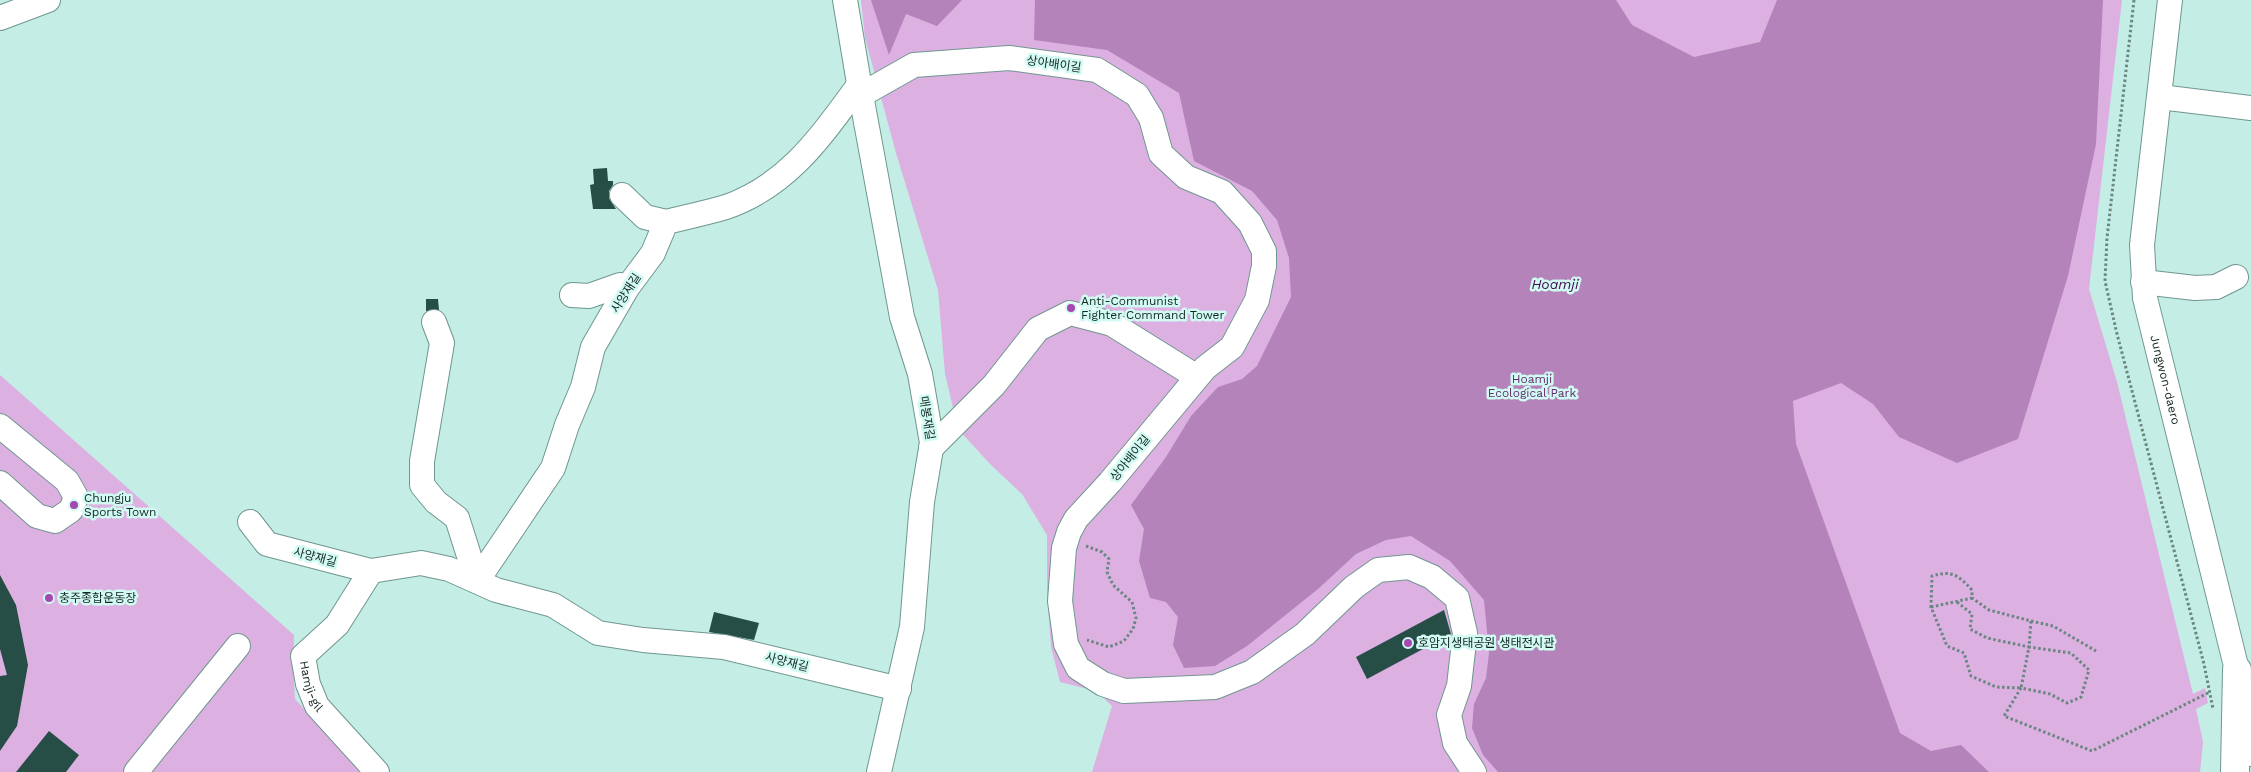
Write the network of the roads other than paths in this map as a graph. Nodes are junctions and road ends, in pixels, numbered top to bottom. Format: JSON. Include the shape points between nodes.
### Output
{"nodes":[{"id":1,"x":48,"y":0,"type":"edge"},
{"id":2,"x":845,"y":0,"type":"edge"},
{"id":3,"x":2170,"y":0,"type":"edge"},
{"id":4,"x":0,"y":18,"type":"edge"},
{"id":5,"x":860,"y":90,"type":"junction"},
{"id":6,"x":2160,"y":97,"type":"junction"},
{"id":7,"x":2251,"y":108,"type":"edge"},
{"id":8,"x":622,"y":195,"type":"dead end"},
{"id":9,"x":666,"y":222,"type":"junction"},
{"id":10,"x":2236,"y":277,"type":"dead end"},
{"id":11,"x":2143,"y":282,"type":"junction"},
{"id":12,"x":627,"y":288,"type":"junction"},
{"id":13,"x":572,"y":295,"type":"dead end"},
{"id":14,"x":434,"y":322,"type":"dead end"},
{"id":15,"x":1196,"y":377,"type":"junction"},
{"id":16,"x":0,"y":426,"type":"edge"},
{"id":17,"x":932,"y":448,"type":"junction"},
{"id":18,"x":0,"y":483,"type":"edge"},
{"id":19,"x":250,"y":522,"type":"dead end"},
{"id":20,"x":371,"y":571,"type":"junction"},
{"id":21,"x":477,"y":581,"type":"junction"},
{"id":22,"x":238,"y":646,"type":"dead end"},
{"id":23,"x":2237,"y":670,"type":"junction"},
{"id":24,"x":899,"y":689,"type":"junction"},
{"id":25,"x":2250,"y":703,"type":"edge"},
{"id":26,"x":2251,"y":754,"type":"edge"},
{"id":27,"x":136,"y":772,"type":"edge"},
{"id":28,"x":377,"y":772,"type":"edge"},
{"id":29,"x":879,"y":772,"type":"edge"},
{"id":30,"x":1474,"y":772,"type":"edge"},
{"id":31,"x":2235,"y":772,"type":"edge"}],
"edges":[{"from":1,"to":4,"type":"street"},
{"from":2,"to":5,"type":"street"},
{"from":3,"to":6,"type":"street","name":"Jungwon-daero"},
{"from":5,"to":9,"type":"street","via":[[810,151],[774,183],[727,206]]},
{"from":5,"to":15,"type":"street","name":"상아배이길","via":[[914,65],[1009,58],[1097,70],[1137,95],[1151,118],[1161,154],[1186,177],[1222,192],[1250,223],[1264,251],[1261,285],[1250,317],[1232,347]]},
{"from":5,"to":17,"type":"street","name":"매봉재길","via":[[902,318],[920,374]]},
{"from":6,"to":7,"type":"street"},
{"from":6,"to":11,"type":"street","name":"Jungwon-daero","via":[[2142,245]]},
{"from":8,"to":9,"type":"street","via":[[645,217]]},
{"from":9,"to":12,"type":"street","name":"사양재길","via":[[653,253]]},
{"from":10,"to":11,"type":"street","via":[[2216,287]]},
{"from":11,"to":23,"type":"street","name":"Jungwon-daero"},
{"from":12,"to":13,"type":"street","via":[[620,285],[589,296]]},
{"from":12,"to":21,"type":"street","name":"사양재길","via":[[593,346],[584,387],[553,468]]},
{"from":14,"to":21,"type":"street","via":[[442,343],[422,462],[422,485],[436,502],[457,518]]},
{"from":15,"to":17,"type":"street","via":[[1112,324],[1070,313],[1038,329],[994,385]]},
{"from":15,"to":30,"type":"street","name":"상아배이길","via":[[1076,519],[1069,532],[1064,548],[1060,601],[1066,644],[1078,668],[1103,684],[1124,691],[1215,687],[1252,672],[1305,634],[1354,587],[1378,570],[1409,567],[1432,577],[1457,598],[1465,633],[1459,686],[1449,715],[1455,744]]},
{"from":16,"to":18,"type":"street","via":[[66,481],[76,496],[71,510],[55,521],[37,516]]},
{"from":17,"to":24,"type":"street","name":"매봉재길","via":[[922,502],[912,627]]},
{"from":19,"to":20,"type":"street","name":"사양재길","via":[[267,544]]},
{"from":20,"to":21,"type":"street","name":"사양재길","via":[[421,563],[449,569]]},
{"from":20,"to":28,"type":"street","name":"Hamji-gil","via":[[337,625],[303,656],[308,684],[317,706]]},
{"from":21,"to":24,"type":"street","name":"사양재길","via":[[496,590],[553,605],[598,633],[724,647]]},
{"from":22,"to":27,"type":"street"},
{"from":23,"to":25,"type":"street"},
{"from":23,"to":26,"type":"street","name":"Jungwon-daero"},
{"from":23,"to":31,"type":"main road"},
{"from":24,"to":29,"type":"street","name":"매봉재길"}]}
